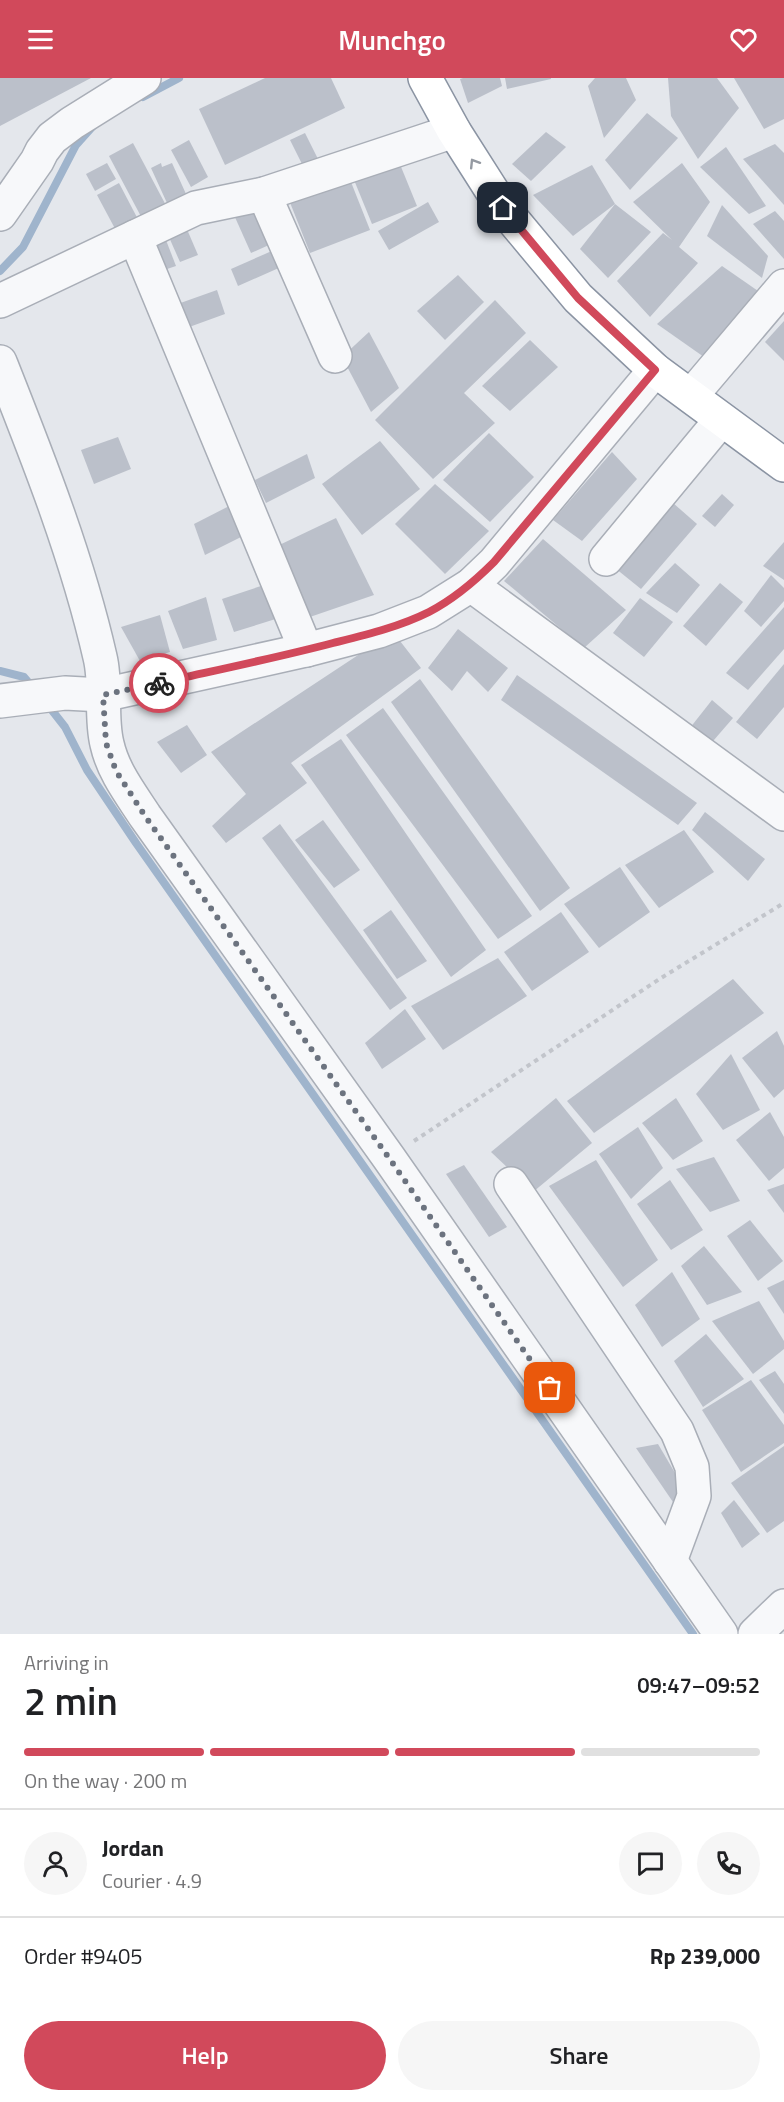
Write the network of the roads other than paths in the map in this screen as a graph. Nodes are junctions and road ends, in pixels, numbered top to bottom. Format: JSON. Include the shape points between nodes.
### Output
{"nodes":[{"id":1,"x":144,"y":78,"type":"edge"},
{"id":2,"x":424,"y":78,"type":"edge"},
{"id":3,"x":454,"y":131,"type":"junction"},
{"id":4,"x":264,"y":194,"type":"junction"},
{"id":5,"x":0,"y":214,"type":"edge"},
{"id":6,"x":135,"y":237,"type":"junction"},
{"id":7,"x":784,"y":286,"type":"edge"},
{"id":8,"x":0,"y":301,"type":"edge"},
{"id":9,"x":334,"y":356,"type":"dead end"},
{"id":10,"x":0,"y":362,"type":"edge"},
{"id":11,"x":655,"y":370,"type":"junction"},
{"id":12,"x":691,"y":396,"type":"junction"},
{"id":13,"x":721,"y":420,"type":"junction"},
{"id":14,"x":784,"y":465,"type":"edge"},
{"id":15,"x":606,"y":559,"type":"dead end"},
{"id":16,"x":471,"y":585,"type":"junction"},
{"id":17,"x":306,"y":650,"type":"junction"},
{"id":18,"x":103,"y":695,"type":"junction"},
{"id":19,"x":7,"y":700,"type":"edge"},
{"id":20,"x":784,"y":814,"type":"edge"},
{"id":21,"x":512,"y":1184,"type":"dead end"},
{"id":22,"x":670,"y":1561,"type":"junction"},
{"id":23,"x":784,"y":1606,"type":"edge"},
{"id":24,"x":722,"y":1634,"type":"edge"},
{"id":25,"x":755,"y":1634,"type":"edge"}],
"edges":[{"from":1,"to":5,"type":"street","via":[[52,138]]},
{"from":2,"to":3,"type":"highway"},
{"from":3,"to":4,"type":"street"},
{"from":11,"to":3,"type":"highway","one_way":true,"via":[[578,298],[503,208]]},
{"from":4,"to":6,"type":"street","via":[[196,208]]},
{"from":4,"to":9,"type":"street"},
{"from":6,"to":8,"type":"street"},
{"from":6,"to":17,"type":"street"},
{"from":7,"to":12,"type":"street"},
{"from":10,"to":18,"type":"street","via":[[68,542],[101,659]]},
{"from":11,"to":12,"type":"highway"},
{"from":11,"to":16,"type":"street"},
{"from":12,"to":13,"type":"highway"},
{"from":13,"to":14,"type":"highway"},
{"from":13,"to":15,"type":"street"},
{"from":16,"to":17,"type":"street","via":[[428,612],[379,631]]},
{"from":16,"to":20,"type":"street"},
{"from":17,"to":18,"type":"street"},
{"from":18,"to":19,"type":"street","via":[[65,693]]},
{"from":18,"to":22,"type":"street","via":[[106,743],[116,771]]},
{"from":21,"to":22,"type":"street","via":[[677,1431],[692,1467],[694,1496]]},
{"from":22,"to":24,"type":"street"},
{"from":23,"to":25,"type":"street"}]}
